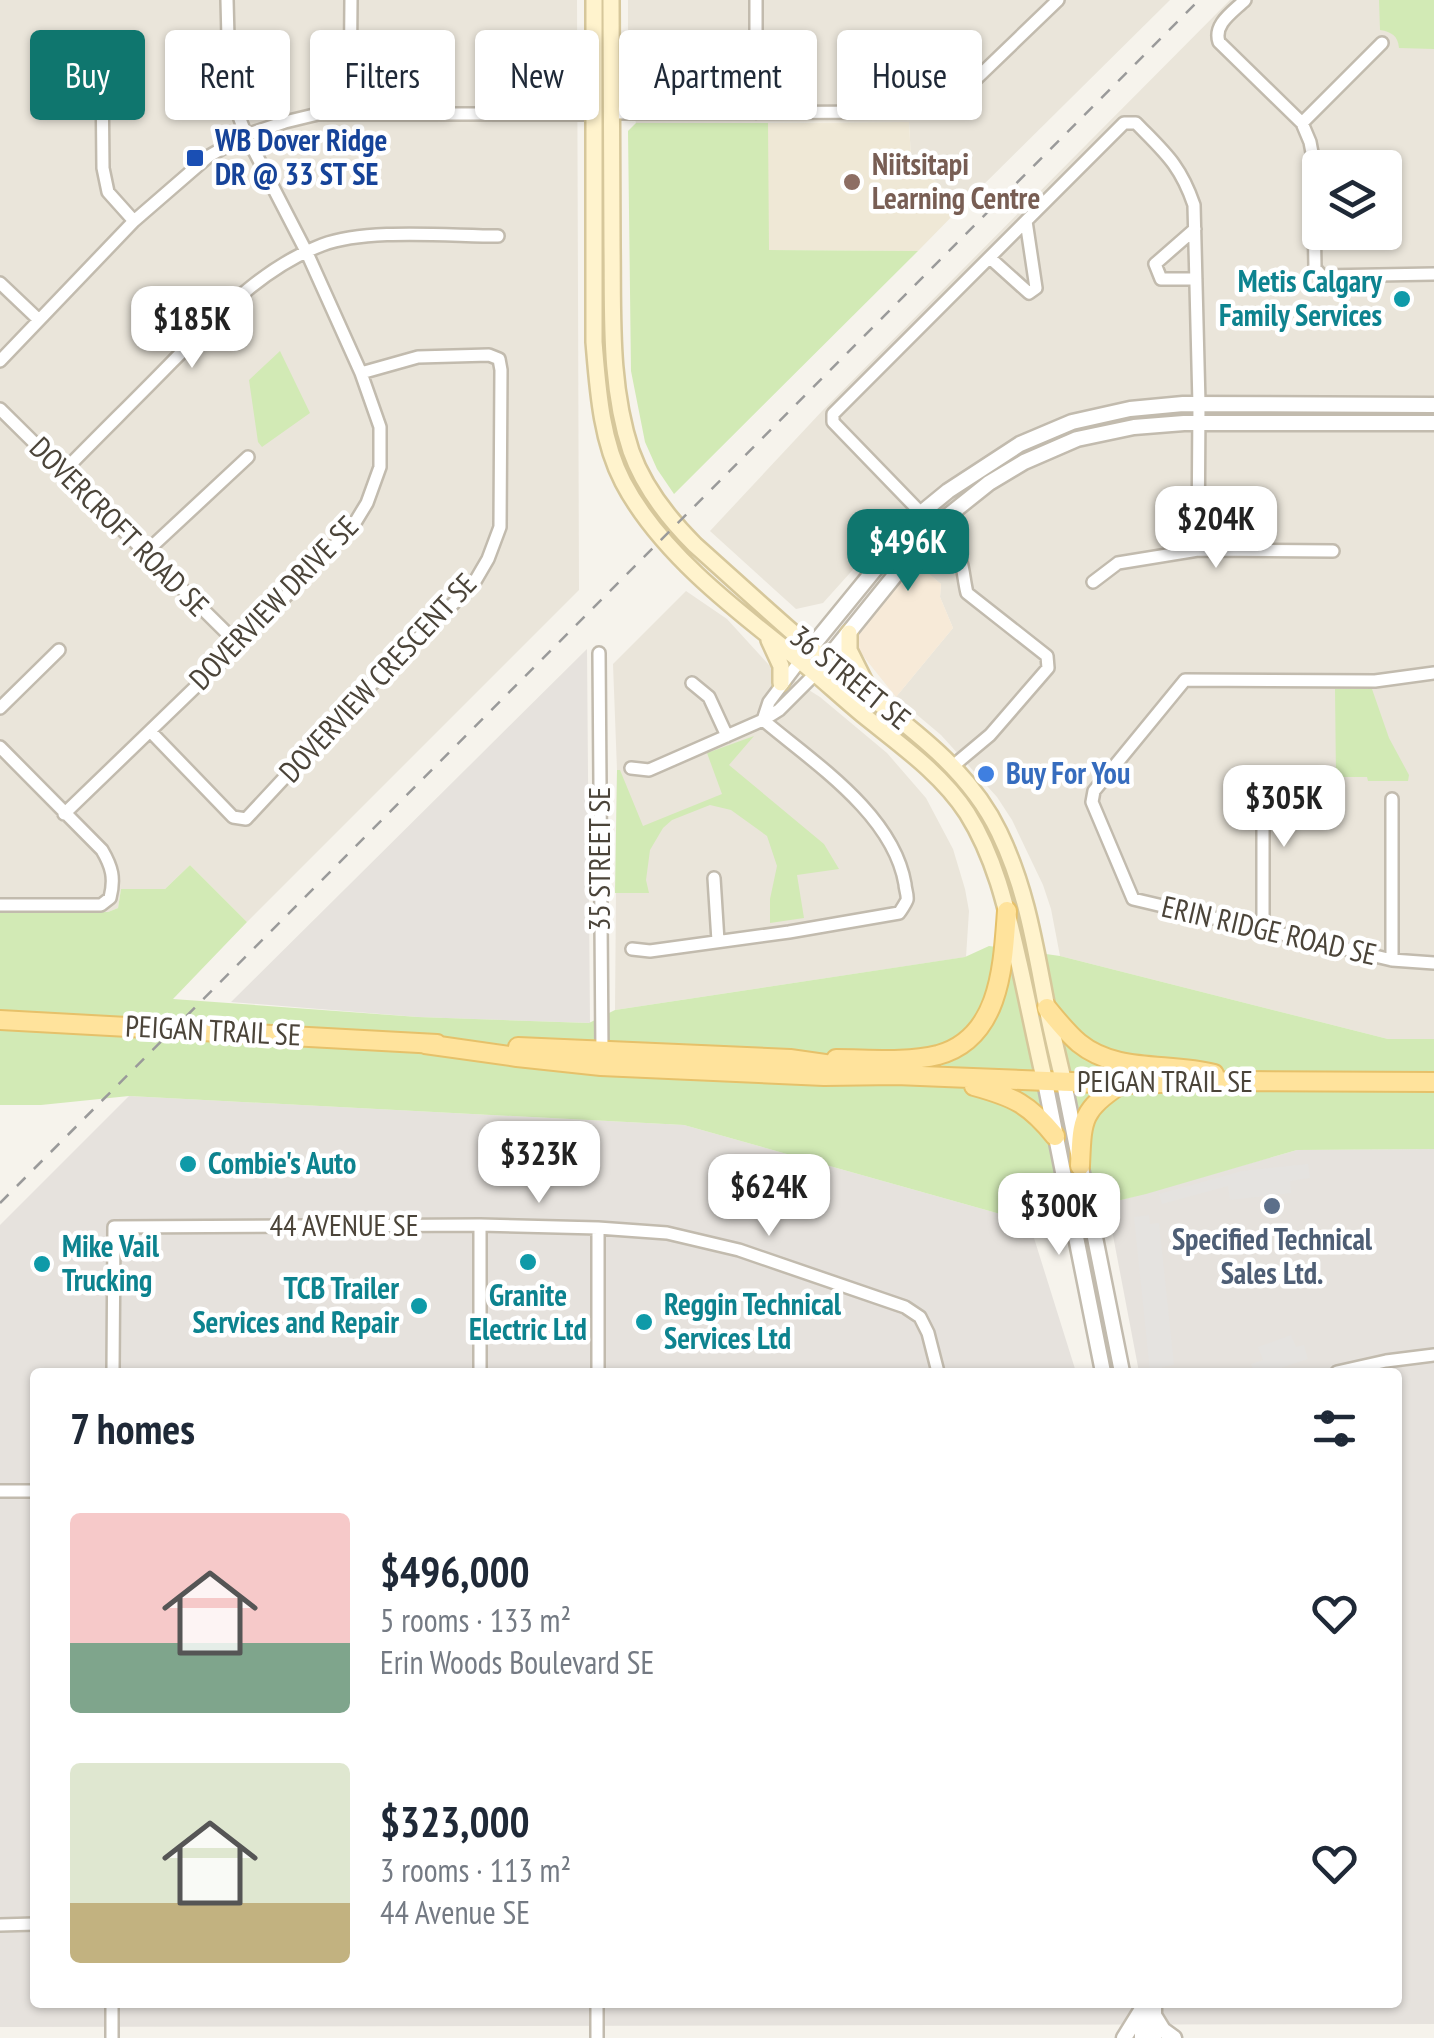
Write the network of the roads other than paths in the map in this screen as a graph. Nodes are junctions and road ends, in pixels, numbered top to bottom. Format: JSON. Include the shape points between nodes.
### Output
{"nodes":[{"id":1,"x":227,"y":0,"type":"edge"},
{"id":2,"x":351,"y":0,"type":"edge"},
{"id":3,"x":594,"y":0,"type":"edge"},
{"id":4,"x":610,"y":0,"type":"edge"},
{"id":5,"x":756,"y":0,"type":"edge"},
{"id":6,"x":1058,"y":0,"type":"edge"},
{"id":7,"x":1245,"y":0,"type":"edge"},
{"id":8,"x":351,"y":30,"type":"edge"},
{"id":9,"x":756,"y":30,"type":"edge"},
{"id":10,"x":1382,"y":44,"type":"dead end"},
{"id":11,"x":817,"y":113,"type":"edge"},
{"id":12,"x":455,"y":114,"type":"edge"},
{"id":13,"x":603,"y":114,"type":"junction"},
{"id":14,"x":619,"y":114,"type":"edge"},
{"id":15,"x":310,"y":116,"type":"edge"},
{"id":16,"x":102,"y":120,"type":"edge"},
{"id":17,"x":1302,"y":123,"type":"junction"},
{"id":18,"x":246,"y":135,"type":"junction"},
{"id":19,"x":134,"y":221,"type":"junction"},
{"id":20,"x":1026,"y":222,"type":"junction"},
{"id":21,"x":1195,"y":229,"type":"junction"},
{"id":22,"x":498,"y":236,"type":"dead end"},
{"id":23,"x":307,"y":252,"type":"junction"},
{"id":24,"x":990,"y":258,"type":"junction"},
{"id":25,"x":1434,"y":274,"type":"edge"},
{"id":26,"x":1196,"y":278,"type":"junction"},
{"id":27,"x":0,"y":283,"type":"edge"},
{"id":28,"x":38,"y":320,"type":"junction"},
{"id":29,"x":0,"y":361,"type":"edge"},
{"id":30,"x":361,"y":373,"type":"junction"},
{"id":31,"x":1199,"y":404,"type":"junction"},
{"id":32,"x":1434,"y":404,"type":"edge"},
{"id":33,"x":0,"y":409,"type":"edge"},
{"id":34,"x":1199,"y":422,"type":"junction"},
{"id":35,"x":1434,"y":424,"type":"edge"},
{"id":36,"x":248,"y":457,"type":"dead end"},
{"id":37,"x":63,"y":472,"type":"junction"},
{"id":38,"x":920,"y":514,"type":"junction"},
{"id":39,"x":934,"y":527,"type":"junction"},
{"id":40,"x":1198,"y":550,"type":"junction"},
{"id":41,"x":1333,"y":551,"type":"dead end"},
{"id":42,"x":146,"y":552,"type":"junction"},
{"id":43,"x":1093,"y":582,"type":"dead end"},
{"id":44,"x":849,"y":633,"type":"junction"},
{"id":45,"x":768,"y":637,"type":"junction"},
{"id":46,"x":239,"y":645,"type":"junction"},
{"id":47,"x":59,"y":650,"type":"dead end"},
{"id":48,"x":599,"y":652,"type":"dead end"},
{"id":49,"x":805,"y":654,"type":"junction"},
{"id":50,"x":826,"y":661,"type":"junction"},
{"id":51,"x":1434,"y":673,"type":"edge"},
{"id":52,"x":815,"y":674,"type":"junction"},
{"id":53,"x":782,"y":682,"type":"junction"},
{"id":54,"x":692,"y":683,"type":"dead end"},
{"id":55,"x":875,"y":700,"type":"junction"},
{"id":56,"x":0,"y":708,"type":"edge"},
{"id":57,"x":763,"y":720,"type":"junction"},
{"id":58,"x":150,"y":731,"type":"junction"},
{"id":59,"x":727,"y":736,"type":"junction"},
{"id":60,"x":0,"y":747,"type":"edge"},
{"id":61,"x":953,"y":766,"type":"junction"},
{"id":62,"x":632,"y":768,"type":"dead end"},
{"id":63,"x":1255,"y":780,"type":"dead end"},
{"id":64,"x":1392,"y":799,"type":"dead end"},
{"id":65,"x":64,"y":814,"type":"junction"},
{"id":66,"x":714,"y":878,"type":"dead end"},
{"id":67,"x":0,"y":906,"type":"edge"},
{"id":68,"x":1007,"y":911,"type":"junction"},
{"id":69,"x":1263,"y":928,"type":"junction"},
{"id":70,"x":718,"y":941,"type":"junction"},
{"id":71,"x":632,"y":950,"type":"dead end"},
{"id":72,"x":1392,"y":960,"type":"junction"},
{"id":73,"x":1434,"y":963,"type":"edge"},
{"id":74,"x":1047,"y":1008,"type":"junction"},
{"id":75,"x":0,"y":1020,"type":"edge"},
{"id":76,"x":601,"y":1058,"type":"junction"},
{"id":77,"x":790,"y":1059,"type":"junction"},
{"id":78,"x":896,"y":1076,"type":"junction"},
{"id":79,"x":940,"y":1078,"type":"junction"},
{"id":80,"x":1244,"y":1081,"type":"junction"},
{"id":81,"x":1054,"y":1082,"type":"junction"},
{"id":82,"x":1434,"y":1082,"type":"edge"},
{"id":83,"x":1121,"y":1084,"type":"junction"},
{"id":84,"x":1056,"y":1136,"type":"junction"},
{"id":85,"x":1080,"y":1166,"type":"junction"},
{"id":86,"x":480,"y":1226,"type":"junction"},
{"id":87,"x":598,"y":1228,"type":"junction"},
{"id":88,"x":1434,"y":1355,"type":"edge"},
{"id":89,"x":113,"y":1368,"type":"edge"},
{"id":90,"x":480,"y":1368,"type":"edge"},
{"id":91,"x":598,"y":1368,"type":"edge"},
{"id":92,"x":937,"y":1368,"type":"edge"},
{"id":93,"x":1102,"y":1368,"type":"edge"},
{"id":94,"x":1121,"y":1368,"type":"edge"},
{"id":95,"x":1355,"y":1368,"type":"edge"},
{"id":96,"x":30,"y":1490,"type":"edge"},
{"id":97,"x":0,"y":1491,"type":"edge"},
{"id":98,"x":0,"y":1924,"type":"edge"},
{"id":99,"x":30,"y":1924,"type":"edge"},
{"id":100,"x":112,"y":2008,"type":"edge"},
{"id":101,"x":597,"y":2008,"type":"edge"},
{"id":102,"x":1147,"y":2008,"type":"edge"},
{"id":103,"x":1148,"y":2008,"type":"edge"},
{"id":104,"x":1148,"y":2008,"type":"edge"},
{"id":105,"x":1149,"y":2008,"type":"edge"},
{"id":106,"x":112,"y":2038,"type":"edge"},
{"id":107,"x":598,"y":2038,"type":"edge"},
{"id":108,"x":1124,"y":2038,"type":"edge"},
{"id":109,"x":1142,"y":2038,"type":"edge"},
{"id":110,"x":1154,"y":2038,"type":"edge"},
{"id":111,"x":1174,"y":2038,"type":"edge"}],
"edges":[{"from":1,"to":18,"type":"street","name":"DOVERVIEW DRIVE SE","via":[[229,77]]},
{"from":2,"to":8,"type":"street"},
{"from":3,"to":13,"type":"main road","name":"36 STREET SE"},
{"from":4,"to":13,"type":"main road","name":"36 STREET SE"},
{"from":5,"to":9,"type":"street"},
{"from":6,"to":11,"type":"street","via":[[976,79],[944,100],[915,112]]},
{"from":7,"to":17,"type":"street","via":[[1219,26],[1219,42]]},
{"from":10,"to":17,"type":"street"},
{"from":12,"to":13,"type":"street"},
{"from":13,"to":14,"type":"street"},
{"from":13,"to":45,"type":"main road","name":"36 STREET SE","via":[[594,342],[614,460],[661,539]]},
{"from":13,"to":49,"type":"main road","name":"36 STREET SE","via":[[613,344],[632,453],[675,525]]},
{"from":15,"to":18,"type":"street"},
{"from":16,"to":19,"type":"street","via":[[108,192]]},
{"from":17,"to":25,"type":"street","via":[[1313,158],[1315,268],[1322,276]]},
{"from":18,"to":19,"type":"street","via":[[209,156]]},
{"from":18,"to":23,"type":"street","name":"DOVERVIEW DRIVE SE"},
{"from":19,"to":28,"type":"street"},
{"from":20,"to":21,"type":"street","via":[[1124,122],[1136,122],[1185,180]]},
{"from":20,"to":24,"type":"street"},
{"from":20,"to":24,"type":"street","via":[[1036,288],[1030,293]]},
{"from":21,"to":26,"type":"street"},
{"from":21,"to":26,"type":"street","via":[[1155,264],[1161,279]]},
{"from":22,"to":23,"type":"street","via":[[366,236]]},
{"from":23,"to":30,"type":"street","name":"DOVERVIEW DRIVE SE"},
{"from":23,"to":37,"type":"street","via":[[228,306]]},
{"from":24,"to":38,"type":"street","via":[[833,414],[833,422]]},
{"from":26,"to":31,"type":"street"},
{"from":27,"to":28,"type":"street"},
{"from":28,"to":29,"type":"street"},
{"from":30,"to":46,"type":"street","name":"DOVERVIEW DRIVE SE","via":[[380,427],[380,467],[367,503],[353,526]]},
{"from":30,"to":58,"type":"street","name":"DOVERVIEW CRESCENT SE","via":[[418,356],[499,359],[500,527],[474,584],[366,688],[246,819],[233,817]]},
{"from":31,"to":32,"type":"street"},
{"from":31,"to":34,"type":"street"},
{"from":31,"to":38,"type":"street","via":[[1072,422],[1020,444]]},
{"from":33,"to":37,"type":"street","name":"DOVERCROFT ROAD SE"},
{"from":34,"to":35,"type":"street"},
{"from":34,"to":39,"type":"street","via":[[1077,439],[989,483]]},
{"from":34,"to":40,"type":"street"},
{"from":36,"to":42,"type":"street"},
{"from":37,"to":42,"type":"street","name":"DOVERCROFT ROAD SE"},
{"from":38,"to":39,"type":"street"},
{"from":38,"to":49,"type":"street"},
{"from":39,"to":44,"type":"street"},
{"from":39,"to":61,"type":"street","via":[[964,563],[968,593],[1046,656],[1048,668]]},
{"from":40,"to":41,"type":"street"},
{"from":40,"to":43,"type":"street","via":[[1118,563]]},
{"from":42,"to":46,"type":"street","name":"DOVERCROFT ROAD SE"},
{"from":44,"to":50,"type":"street"},
{"from":44,"to":55,"type":"main road","via":[[849,650]]},
{"from":45,"to":49,"type":"main road","name":"36 STREET SE"},
{"from":45,"to":53,"type":"main road"},
{"from":46,"to":58,"type":"street","name":"DOVERVIEW DRIVE SE"},
{"from":47,"to":56,"type":"street"},
{"from":48,"to":76,"type":"street","name":"35 STREET SE"},
{"from":49,"to":50,"type":"main road","name":"36 STREET SE"},
{"from":49,"to":52,"type":"main road","name":"36 STREET SE"},
{"from":49,"to":53,"type":"street"},
{"from":50,"to":52,"type":"street"},
{"from":50,"to":55,"type":"main road","name":"36 STREET SE"},
{"from":51,"to":69,"type":"street","name":"ERIN RIDGE ROAD SE","via":[[1374,681],[1185,680],[1094,791],[1092,802],[1133,898]]},
{"from":52,"to":57,"type":"street"},
{"from":52,"to":68,"type":"main road","name":"36 STREET SE","via":[[939,778],[981,838]]},
{"from":53,"to":57,"type":"street"},
{"from":54,"to":59,"type":"street","via":[[709,697]]},
{"from":55,"to":61,"type":"main road","name":"36 STREET SE"},
{"from":57,"to":59,"type":"street"},
{"from":57,"to":70,"type":"street","via":[[878,824],[903,873],[907,900],[899,914]]},
{"from":58,"to":65,"type":"street","name":"DOVERVIEW DRIVE SE"},
{"from":59,"to":62,"type":"street","via":[[649,770]]},
{"from":60,"to":65,"type":"street"},
{"from":61,"to":74,"type":"main road","name":"36 STREET SE","via":[[980,799],[1014,867]]},
{"from":63,"to":69,"type":"street","via":[[1263,809]]},
{"from":64,"to":72,"type":"street"},
{"from":65,"to":67,"type":"street","via":[[112,866],[110,898],[100,905]]},
{"from":66,"to":70,"type":"street"},
{"from":68,"to":77,"type":"main road","via":[[992,1008],[960,1045],[908,1060]]},
{"from":68,"to":81,"type":"main road","name":"36 STREET SE"},
{"from":69,"to":72,"type":"street","name":"ERIN RIDGE ROAD SE"},
{"from":70,"to":71,"type":"street"},
{"from":72,"to":73,"type":"street","name":"ERIN RIDGE ROAD SE"},
{"from":74,"to":80,"type":"main road","via":[[1080,1044],[1110,1060]]},
{"from":74,"to":81,"type":"main road","name":"36 STREET SE"},
{"from":75,"to":76,"type":"main road","name":"PEIGAN TRAIL SE"},
{"from":76,"to":77,"type":"main road","name":"PEIGAN TRAIL SE"},
{"from":76,"to":78,"type":"main road","name":"PEIGAN TRAIL SE"},
{"from":77,"to":78,"type":"main road","name":"PEIGAN TRAIL SE"},
{"from":78,"to":79,"type":"main road","name":"PEIGAN TRAIL SE"},
{"from":79,"to":81,"type":"main road","name":"PEIGAN TRAIL SE"},
{"from":79,"to":84,"type":"main road","via":[[1026,1105]]},
{"from":80,"to":82,"type":"main road","name":"PEIGAN TRAIL SE"},
{"from":80,"to":83,"type":"main road","name":"PEIGAN TRAIL SE"},
{"from":81,"to":83,"type":"main road","name":"PEIGAN TRAIL SE"},
{"from":81,"to":84,"type":"street","name":"36 STREET SE"},
{"from":81,"to":85,"type":"street","name":"36 STREET SE"},
{"from":83,"to":85,"type":"main road","via":[[1088,1111]]},
{"from":84,"to":93,"type":"street","name":"36 STREET SE"},
{"from":85,"to":94,"type":"street","name":"36 STREET SE"},
{"from":86,"to":87,"type":"street","name":"44 AVENUE SE"},
{"from":86,"to":89,"type":"street","name":"44 AVENUE SE","via":[[114,1227]]},
{"from":86,"to":90,"type":"street"},
{"from":87,"to":91,"type":"street"},
{"from":87,"to":92,"type":"street","name":"44 AVENUE SE","via":[[738,1250],[906,1307],[920,1316]]},
{"from":88,"to":95,"type":"street"},
{"from":96,"to":97,"type":"street"},
{"from":98,"to":99,"type":"street"},
{"from":100,"to":106,"type":"street"},
{"from":101,"to":107,"type":"street"},
{"from":102,"to":108,"type":"street"},
{"from":103,"to":109,"type":"street"},
{"from":104,"to":110,"type":"street"},
{"from":105,"to":111,"type":"street"}]}
